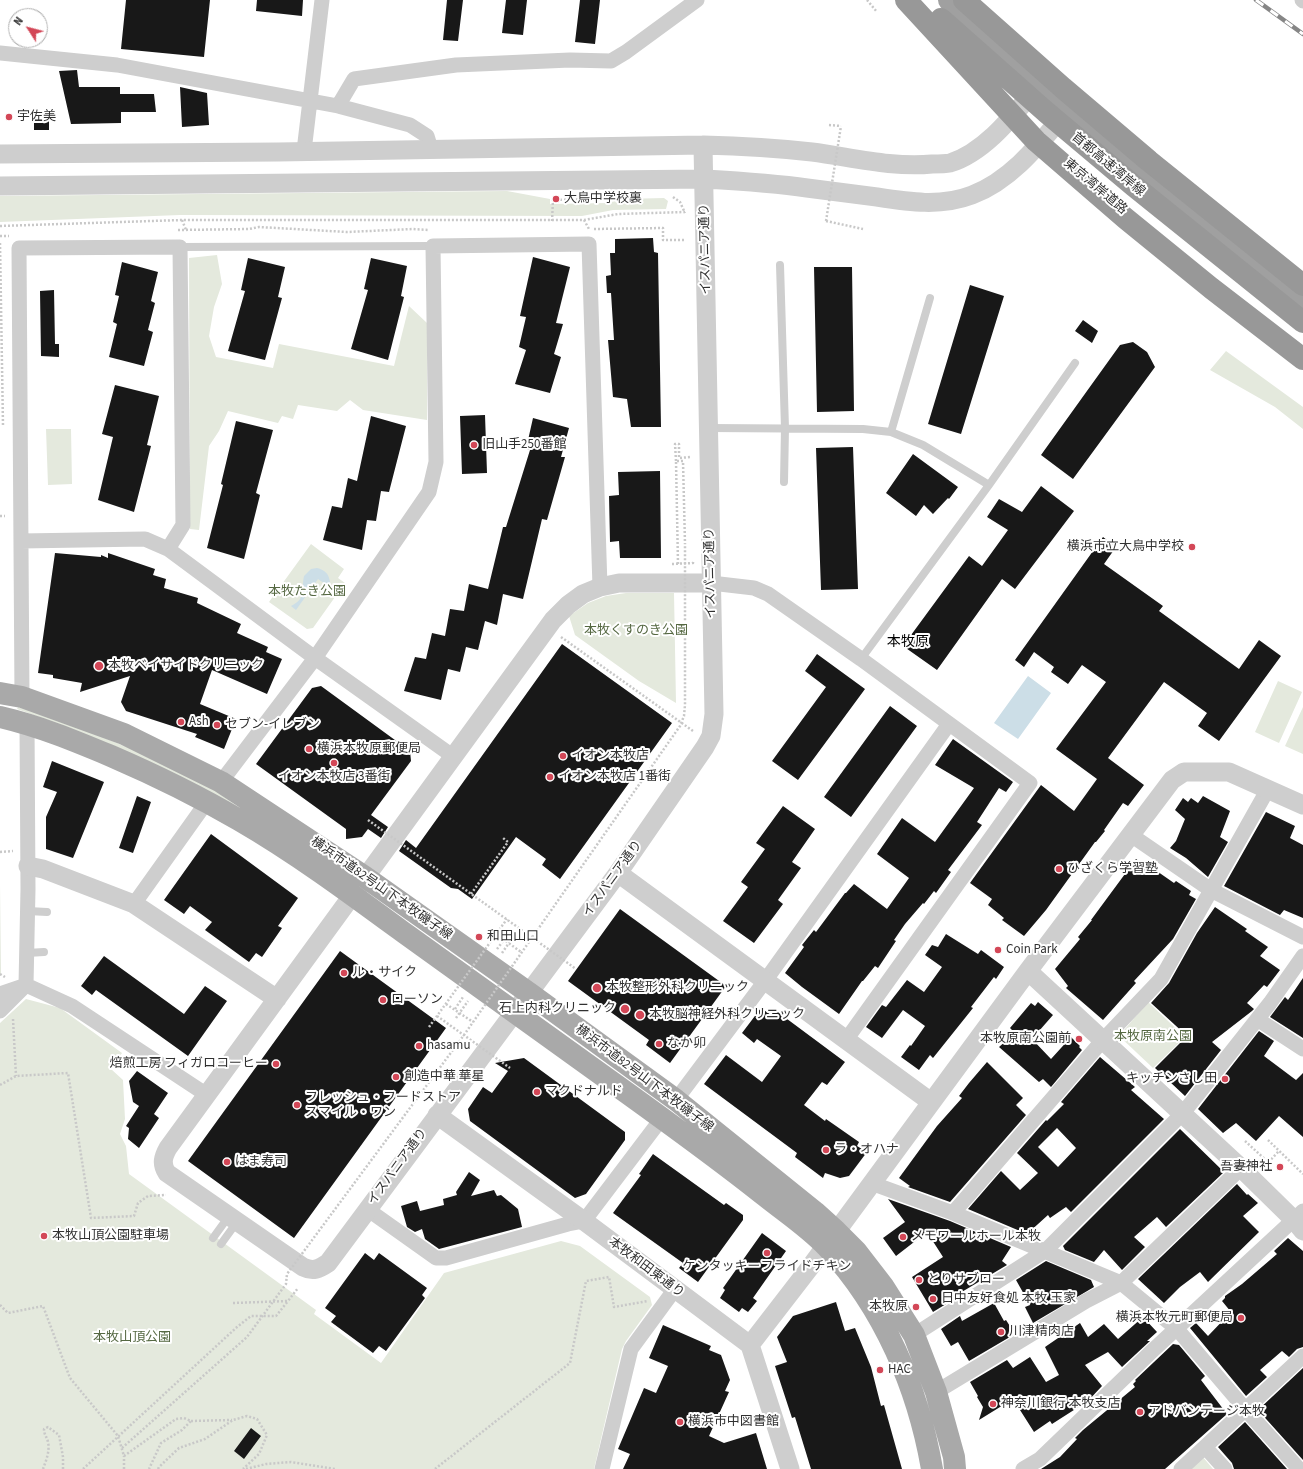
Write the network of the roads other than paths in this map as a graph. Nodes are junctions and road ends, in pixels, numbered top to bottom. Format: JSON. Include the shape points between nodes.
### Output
{"nodes":[{"id":1,"x":322,"y":0,"type":"edge"},
{"id":2,"x":697,"y":0,"type":"edge"},
{"id":3,"x":896,"y":0,"type":"edge"},
{"id":4,"x":906,"y":0,"type":"edge"},
{"id":5,"x":920,"y":0,"type":"edge"},
{"id":6,"x":949,"y":0,"type":"edge"},
{"id":7,"x":964,"y":0,"type":"edge"},
{"id":8,"x":0,"y":53,"type":"edge"},
{"id":9,"x":1038,"y":86,"type":"junction"},
{"id":10,"x":310,"y":101,"type":"junction"},
{"id":11,"x":338,"y":106,"type":"junction"},
{"id":12,"x":1068,"y":110,"type":"junction"},
{"id":13,"x":1011,"y":118,"type":"junction"},
{"id":14,"x":1042,"y":142,"type":"junction"},
{"id":15,"x":703,"y":145,"type":"junction"},
{"id":16,"x":431,"y":149,"type":"junction"},
{"id":17,"x":304,"y":151,"type":"junction"},
{"id":18,"x":278,"y":152,"type":"junction"},
{"id":19,"x":0,"y":154,"type":"edge"},
{"id":20,"x":705,"y":178,"type":"junction"},
{"id":21,"x":280,"y":183,"type":"junction"},
{"id":22,"x":0,"y":186,"type":"edge"},
{"id":23,"x":433,"y":246,"type":"junction"},
{"id":24,"x":180,"y":247,"type":"junction"},
{"id":25,"x":780,"y":265,"type":"dead end"},
{"id":26,"x":1303,"y":285,"type":"edge"},
{"id":27,"x":930,"y":298,"type":"dead end"},
{"id":28,"x":1303,"y":300,"type":"edge"},
{"id":29,"x":1303,"y":322,"type":"edge"},
{"id":30,"x":1303,"y":359,"type":"edge"},
{"id":31,"x":1075,"y":362,"type":"dead end"},
{"id":32,"x":1303,"y":364,"type":"edge"},
{"id":33,"x":709,"y":428,"type":"junction"},
{"id":34,"x":785,"y":428,"type":"junction"},
{"id":35,"x":890,"y":432,"type":"junction"},
{"id":36,"x":784,"y":482,"type":"dead end"},
{"id":37,"x":989,"y":485,"type":"junction"},
{"id":38,"x":21,"y":541,"type":"junction"},
{"id":39,"x":168,"y":549,"type":"junction"},
{"id":40,"x":711,"y":583,"type":"junction"},
{"id":41,"x":600,"y":587,"type":"junction"},
{"id":42,"x":315,"y":658,"type":"junction"},
{"id":43,"x":861,"y":659,"type":"junction"},
{"id":44,"x":0,"y":693,"type":"edge"},
{"id":45,"x":22,"y":697,"type":"junction"},
{"id":46,"x":0,"y":717,"type":"edge"},
{"id":47,"x":28,"y":723,"type":"junction"},
{"id":48,"x":949,"y":724,"type":"junction"},
{"id":49,"x":454,"y":757,"type":"junction"},
{"id":50,"x":221,"y":782,"type":"junction"},
{"id":51,"x":1268,"y":789,"type":"junction"},
{"id":52,"x":206,"y":803,"type":"junction"},
{"id":53,"x":1303,"y":805,"type":"edge"},
{"id":54,"x":1131,"y":835,"type":"junction"},
{"id":55,"x":28,"y":866,"type":"junction"},
{"id":56,"x":618,"y":873,"type":"junction"},
{"id":57,"x":365,"y":876,"type":"junction"},
{"id":58,"x":1211,"y":890,"type":"junction"},
{"id":59,"x":352,"y":895,"type":"junction"},
{"id":60,"x":134,"y":904,"type":"junction"},
{"id":61,"x":28,"y":911,"type":"junction"},
{"id":62,"x":47,"y":912,"type":"dead end"},
{"id":63,"x":1303,"y":937,"type":"edge"},
{"id":64,"x":44,"y":952,"type":"dead end"},
{"id":65,"x":27,"y":953,"type":"junction"},
{"id":66,"x":1303,"y":956,"type":"edge"},
{"id":67,"x":1028,"y":972,"type":"junction"},
{"id":68,"x":765,"y":981,"type":"junction"},
{"id":69,"x":26,"y":985,"type":"junction"},
{"id":70,"x":529,"y":993,"type":"junction"},
{"id":71,"x":0,"y":994,"type":"edge"},
{"id":72,"x":277,"y":999,"type":"junction"},
{"id":73,"x":515,"y":1012,"type":"junction"},
{"id":74,"x":6,"y":1013,"type":"edge"},
{"id":75,"x":1257,"y":1019,"type":"junction"},
{"id":76,"x":846,"y":1040,"type":"junction"},
{"id":77,"x":1103,"y":1040,"type":"junction"},
{"id":78,"x":1303,"y":1049,"type":"edge"},
{"id":79,"x":206,"y":1095,"type":"junction"},
{"id":80,"x":676,"y":1100,"type":"junction"},
{"id":81,"x":931,"y":1102,"type":"junction"},
{"id":82,"x":1183,"y":1113,"type":"junction"},
{"id":83,"x":437,"y":1115,"type":"junction"},
{"id":84,"x":662,"y":1118,"type":"junction"},
{"id":85,"x":1247,"y":1173,"type":"junction"},
{"id":86,"x":871,"y":1183,"type":"junction"},
{"id":87,"x":367,"y":1209,"type":"junction"},
{"id":88,"x":953,"y":1213,"type":"junction"},
{"id":89,"x":233,"y":1219,"type":"junction"},
{"id":90,"x":1300,"y":1220,"type":"edge"},
{"id":91,"x":584,"y":1221,"type":"junction"},
{"id":92,"x":213,"y":1238,"type":"dead end"},
{"id":93,"x":831,"y":1238,"type":"junction"},
{"id":94,"x":221,"y":1244,"type":"dead end"},
{"id":95,"x":1044,"y":1251,"type":"junction"},
{"id":96,"x":1121,"y":1283,"type":"junction"},
{"id":97,"x":675,"y":1289,"type":"junction"},
{"id":98,"x":1177,"y":1329,"type":"junction"},
{"id":99,"x":914,"y":1335,"type":"junction"},
{"id":100,"x":750,"y":1345,"type":"junction"},
{"id":101,"x":1303,"y":1356,"type":"edge"},
{"id":102,"x":936,"y":1392,"type":"junction"},
{"id":103,"x":1246,"y":1410,"type":"junction"},
{"id":104,"x":1206,"y":1447,"type":"junction"},
{"id":105,"x":602,"y":1469,"type":"edge"},
{"id":106,"x":790,"y":1469,"type":"edge"},
{"id":107,"x":932,"y":1469,"type":"edge"},
{"id":108,"x":955,"y":1469,"type":"edge"},
{"id":109,"x":1023,"y":1469,"type":"edge"},
{"id":110,"x":1181,"y":1469,"type":"edge"},
{"id":111,"x":1225,"y":1469,"type":"edge"},
{"id":112,"x":1299,"y":1469,"type":"edge"}],
"edges":[{"from":1,"to":10,"type":"street"},
{"from":2,"to":11,"type":"street","via":[[611,61],[570,60],[456,65],[354,79]]},
{"from":3,"to":13,"type":"highway","name":"東京湾岸道路"},
{"from":4,"to":30,"type":"highway","bridge":true,"via":[[1036,141],[1211,288]]},
{"from":5,"to":29,"type":"highway","name":"首都高速湾岸線","bridge":true,"via":[[1134,186]]},
{"from":6,"to":9,"type":"highway","via":[[975,30]]},
{"from":7,"to":26,"type":"highway","via":[[1149,161]]},
{"from":8,"to":10,"type":"street","via":[[117,65]]},
{"from":9,"to":12,"type":"highway"},
{"from":9,"to":13,"type":"street"},
{"from":10,"to":11,"type":"street"},
{"from":10,"to":17,"type":"street"},
{"from":11,"to":16,"type":"street","via":[[410,125],[427,136]]},
{"from":12,"to":14,"type":"street"},
{"from":12,"to":28,"type":"highway"},
{"from":13,"to":14,"type":"highway","name":"東京湾岸道路"},
{"from":13,"to":15,"type":"street","via":[[971,153],[950,163],[904,165],[810,152]]},
{"from":14,"to":20,"type":"street","via":[[1017,166],[994,183],[973,195],[952,201],[910,202]]},
{"from":14,"to":32,"type":"highway","name":"東京湾岸道路"},
{"from":15,"to":16,"type":"street"},
{"from":15,"to":20,"type":"street","name":"イスパニア通り"},
{"from":16,"to":17,"type":"street"},
{"from":17,"to":18,"type":"street"},
{"from":18,"to":19,"type":"street"},
{"from":18,"to":21,"type":"street"},
{"from":20,"to":21,"type":"street"},
{"from":20,"to":33,"type":"street","name":"イスパニア通り"},
{"from":21,"to":22,"type":"street"},
{"from":23,"to":24,"type":"lane"},
{"from":23,"to":41,"type":"street","via":[[589,244]]},
{"from":23,"to":42,"type":"street","via":[[436,462],[429,492]]},
{"from":24,"to":38,"type":"street","via":[[18,248]]},
{"from":24,"to":39,"type":"street","via":[[183,525]]},
{"from":25,"to":34,"type":"lane"},
{"from":27,"to":35,"type":"lane"},
{"from":31,"to":37,"type":"lane"},
{"from":33,"to":34,"type":"lane"},
{"from":33,"to":40,"type":"street","name":"イスパニア通り"},
{"from":34,"to":35,"type":"lane","via":[[863,428]]},
{"from":34,"to":36,"type":"lane"},
{"from":35,"to":37,"type":"lane","via":[[923,445]]},
{"from":37,"to":43,"type":"lane"},
{"from":38,"to":39,"type":"street","via":[[145,539]]},
{"from":38,"to":45,"type":"street"},
{"from":39,"to":42,"type":"street"},
{"from":40,"to":41,"type":"street","via":[[619,584]]},
{"from":40,"to":43,"type":"street","via":[[754,588],[768,594]]},
{"from":40,"to":56,"type":"street","name":"イスパニア通り","via":[[714,714],[711,736]]},
{"from":41,"to":49,"type":"street","via":[[582,594],[553,620]]},
{"from":42,"to":49,"type":"street"},
{"from":42,"to":50,"type":"street"},
{"from":43,"to":48,"type":"street"},
{"from":44,"to":45,"type":"main road","name":"横浜市道82号山下本牧磯子線"},
{"from":45,"to":50,"type":"main road","name":"横浜市道82号山下本牧磯子線","via":[[124,734]]},
{"from":46,"to":47,"type":"main road","name":"横浜市道82号山下本牧磯子線"},
{"from":47,"to":52,"type":"main road","name":"横浜市道82号山下本牧磯子線","via":[[123,762]]},
{"from":47,"to":55,"type":"street"},
{"from":48,"to":68,"type":"street"},
{"from":48,"to":76,"type":"street","via":[[1030,783]]},
{"from":49,"to":57,"type":"street"},
{"from":50,"to":57,"type":"main road","name":"横浜市道82号山下本牧磯子線"},
{"from":51,"to":53,"type":"street"},
{"from":51,"to":54,"type":"street","via":[[1229,772],[1184,772],[1172,780]]},
{"from":51,"to":58,"type":"street"},
{"from":52,"to":59,"type":"main road","name":"横浜市道82号山下本牧磯子線","via":[[240,820]]},
{"from":52,"to":60,"type":"street"},
{"from":54,"to":58,"type":"street"},
{"from":54,"to":67,"type":"street"},
{"from":55,"to":60,"type":"street","via":[[43,869]]},
{"from":55,"to":61,"type":"street"},
{"from":56,"to":68,"type":"street"},
{"from":56,"to":70,"type":"street","name":"イスパニア通り"},
{"from":57,"to":59,"type":"street"},
{"from":57,"to":70,"type":"main road","name":"横浜市道82号山下本牧磯子線"},
{"from":58,"to":63,"type":"street"},
{"from":58,"to":77,"type":"street","via":[[1161,979]]},
{"from":59,"to":72,"type":"street"},
{"from":59,"to":73,"type":"main road","name":"横浜市道82号山下本牧磯子線"},
{"from":60,"to":72,"type":"street"},
{"from":61,"to":62,"type":"lane"},
{"from":61,"to":65,"type":"street"},
{"from":64,"to":65,"type":"lane"},
{"from":65,"to":69,"type":"street"},
{"from":66,"to":75,"type":"street"},
{"from":67,"to":77,"type":"street"},
{"from":67,"to":81,"type":"street"},
{"from":68,"to":76,"type":"street"},
{"from":68,"to":80,"type":"street"},
{"from":69,"to":71,"type":"street"},
{"from":69,"to":74,"type":"street"},
{"from":69,"to":79,"type":"street","via":[[72,1006]]},
{"from":70,"to":73,"type":"street","name":"イスパニア通り"},
{"from":70,"to":80,"type":"main road","name":"横浜市道82号山下本牧磯子線"},
{"from":72,"to":79,"type":"street"},
{"from":73,"to":83,"type":"street","name":"イスパニア通り"},
{"from":73,"to":84,"type":"main road","name":"横浜市道82号山下本牧磯子線"},
{"from":75,"to":78,"type":"street"},
{"from":75,"to":82,"type":"street"},
{"from":76,"to":81,"type":"street"},
{"from":77,"to":82,"type":"street"},
{"from":77,"to":88,"type":"street"},
{"from":79,"to":89,"type":"street","name":"イスパニア通り","via":[[168,1148],[163,1164],[173,1178]]},
{"from":80,"to":93,"type":"main road","name":"横浜市道82号山下本牧磯子線"},
{"from":81,"to":86,"type":"street"},
{"from":82,"to":85,"type":"street"},
{"from":82,"to":95,"type":"street"},
{"from":83,"to":87,"type":"street","name":"イスパニア通り"},
{"from":83,"to":91,"type":"street","name":"本牧和田東通り"},
{"from":84,"to":91,"type":"street"},
{"from":84,"to":93,"type":"main road","name":"横浜市道82号山下本牧磯子線","via":[[746,1181]]},
{"from":85,"to":90,"type":"street"},
{"from":85,"to":96,"type":"street"},
{"from":86,"to":88,"type":"street"},
{"from":86,"to":93,"type":"street"},
{"from":87,"to":89,"type":"street","name":"イスパニア通り","via":[[328,1263],[320,1269],[310,1270],[303,1268]]},
{"from":87,"to":91,"type":"street","via":[[436,1258],[446,1258]]},
{"from":88,"to":95,"type":"street"},
{"from":89,"to":92,"type":"lane"},
{"from":89,"to":94,"type":"lane"},
{"from":90,"to":98,"type":"street"},
{"from":91,"to":97,"type":"street","name":"本牧和田東通り"},
{"from":93,"to":99,"type":"main road","name":"横浜市道82号山下本牧磯子線","via":[[856,1251],[883,1286]]},
{"from":93,"to":100,"type":"street"},
{"from":93,"to":107,"type":"main road","name":"横浜市道82号山下本牧磯子線","via":[[892,1342],[910,1386]]},
{"from":95,"to":96,"type":"street"},
{"from":95,"to":99,"type":"street"},
{"from":96,"to":98,"type":"street"},
{"from":96,"to":102,"type":"street","via":[[1086,1301]]},
{"from":97,"to":100,"type":"street","name":"本牧和田東通り"},
{"from":97,"to":105,"type":"street","via":[[631,1349]]},
{"from":98,"to":103,"type":"street"},
{"from":98,"to":109,"type":"street","via":[[1040,1459]]},
{"from":99,"to":102,"type":"main road","name":"横浜市道82号山下本牧磯子線"},
{"from":100,"to":106,"type":"street"},
{"from":101,"to":103,"type":"street"},
{"from":102,"to":108,"type":"main road","name":"横浜市道82号山下本牧磯子線"},
{"from":103,"to":104,"type":"street"},
{"from":103,"to":112,"type":"street"},
{"from":104,"to":110,"type":"street"},
{"from":104,"to":111,"type":"street"}]}
